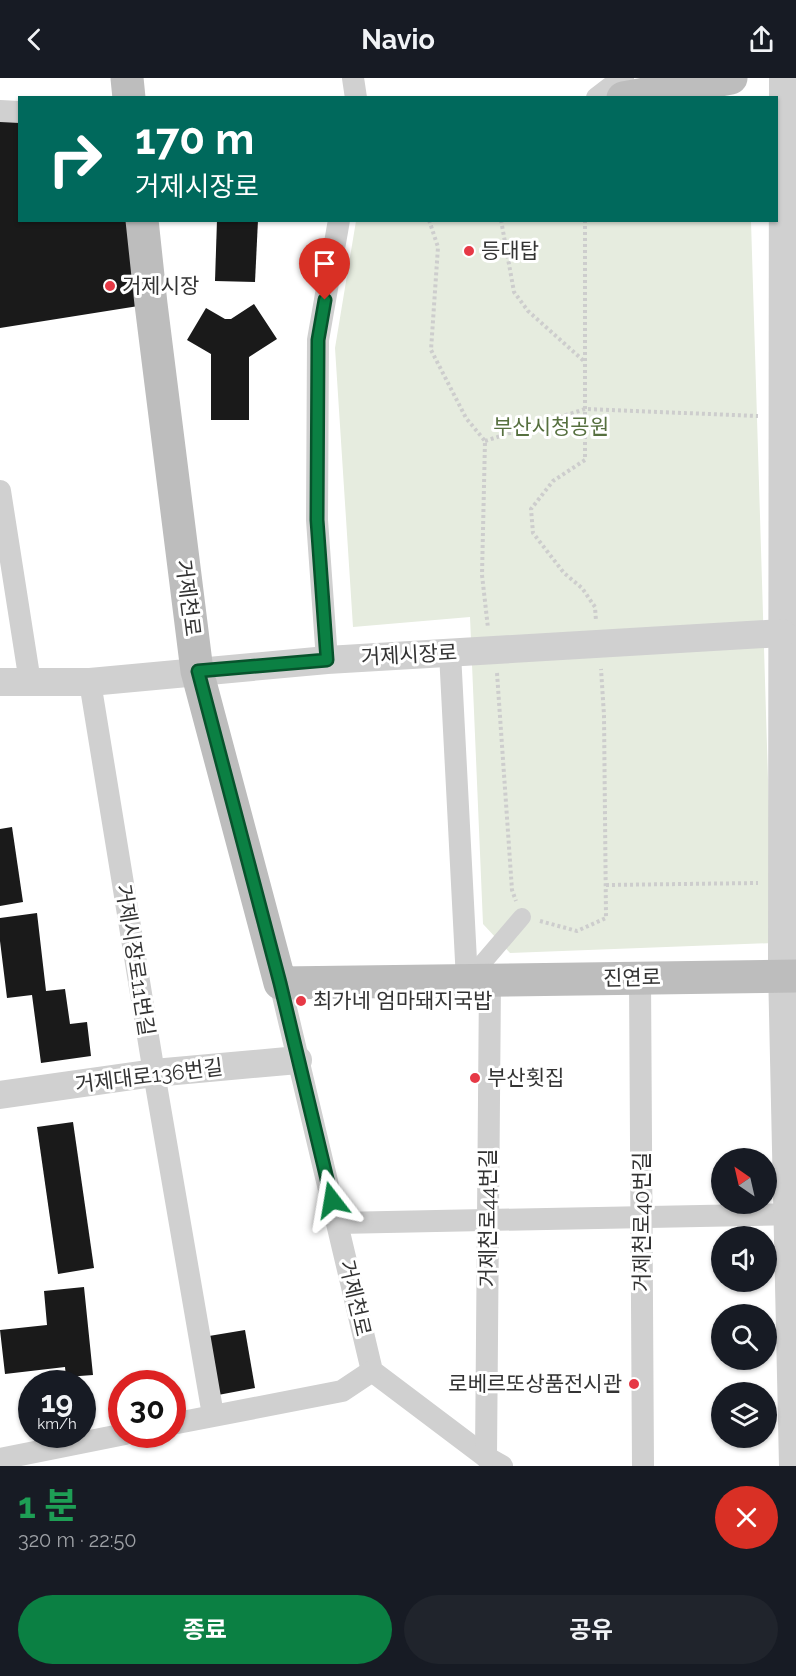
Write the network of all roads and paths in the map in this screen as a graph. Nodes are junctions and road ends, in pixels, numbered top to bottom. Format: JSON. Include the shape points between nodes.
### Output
{"nodes":[{"id":1,"x":127,"y":78,"type":"edge"},
{"id":2,"x":353,"y":78,"type":"edge"},
{"id":3,"x":623,"y":78,"type":"edge"},
{"id":4,"x":731,"y":78,"type":"edge"},
{"id":5,"x":783,"y":78,"type":"edge"},
{"id":6,"x":129,"y":96,"type":"edge"},
{"id":7,"x":356,"y":96,"type":"edge"},
{"id":8,"x":600,"y":96,"type":"edge"},
{"id":9,"x":634,"y":96,"type":"edge"},
{"id":10,"x":0,"y":111,"type":"edge"},
{"id":11,"x":18,"y":112,"type":"edge"},
{"id":12,"x":142,"y":222,"type":"edge"},
{"id":13,"x":339,"y":222,"type":"edge"},
{"id":14,"x":430,"y":222,"type":"edge"},
{"id":15,"x":501,"y":222,"type":"edge"},
{"id":16,"x":585,"y":222,"type":"edge"},
{"id":17,"x":585,"y":362,"type":"junction"},
{"id":18,"x":585,"y":409,"type":"junction"},
{"id":19,"x":782,"y":417,"type":"junction"},
{"id":20,"x":485,"y":441,"type":"junction"},
{"id":21,"x":0,"y":491,"type":"edge"},
{"id":22,"x":782,"y":633,"type":"junction"},
{"id":23,"x":450,"y":653,"type":"junction"},
{"id":24,"x":599,"y":654,"type":"junction"},
{"id":25,"x":327,"y":660,"type":"junction"},
{"id":26,"x":493,"y":661,"type":"junction"},
{"id":27,"x":198,"y":671,"type":"junction"},
{"id":28,"x":0,"y":682,"type":"edge"},
{"id":29,"x":30,"y":682,"type":"junction"},
{"id":30,"x":90,"y":682,"type":"junction"},
{"id":31,"x":782,"y":883,"type":"junction"},
{"id":32,"x":606,"y":885,"type":"junction"},
{"id":33,"x":522,"y":917,"type":"junction"},
{"id":34,"x":789,"y":976,"type":"edge"},
{"id":35,"x":640,"y":978,"type":"junction"},
{"id":36,"x":475,"y":980,"type":"junction"},
{"id":37,"x":280,"y":983,"type":"junction"},
{"id":38,"x":298,"y":1060,"type":"junction"},
{"id":39,"x":154,"y":1073,"type":"junction"},
{"id":40,"x":0,"y":1095,"type":"edge"},
{"id":41,"x":792,"y":1214,"type":"edge"},
{"id":42,"x":642,"y":1217,"type":"junction"},
{"id":43,"x":488,"y":1220,"type":"junction"},
{"id":44,"x":338,"y":1223,"type":"junction"},
{"id":45,"x":372,"y":1371,"type":"junction"},
{"id":46,"x":213,"y":1415,"type":"junction"},
{"id":47,"x":186,"y":1421,"type":"edge"},
{"id":48,"x":108,"y":1440,"type":"edge"},
{"id":49,"x":57,"y":1457,"type":"edge"},
{"id":50,"x":0,"y":1459,"type":"edge"},
{"id":51,"x":494,"y":1461,"type":"edge"},
{"id":52,"x":643,"y":1466,"type":"edge"},
{"id":53,"x":793,"y":1466,"type":"edge"}],
"edges":[{"from":1,"to":6,"type":"main road"},
{"from":2,"to":7,"type":"street"},
{"from":3,"to":8,"type":"street"},
{"from":4,"to":9,"type":"main road"},
{"from":5,"to":19,"type":"street"},
{"from":10,"to":11,"type":"street"},
{"from":12,"to":27,"type":"main road","name":"거제천로"},
{"from":13,"to":25,"type":"street","via":[[318,340],[317,520]]},
{"from":14,"to":20,"type":"path","via":[[438,246],[431,350],[466,418]]},
{"from":15,"to":17,"type":"path","via":[[514,292],[528,311]]},
{"from":16,"to":17,"type":"path"},
{"from":17,"to":18,"type":"path"},
{"from":18,"to":19,"type":"path"},
{"from":18,"to":20,"type":"path"},
{"from":18,"to":24,"type":"path","via":[[585,460],[553,481],[531,509],[533,533],[595,607]]},
{"from":19,"to":22,"type":"street"},
{"from":20,"to":26,"type":"path","via":[[482,575]]},
{"from":21,"to":29,"type":"street"},
{"from":22,"to":24,"type":"street","name":"거제시장로"},
{"from":22,"to":31,"type":"street"},
{"from":23,"to":25,"type":"street","name":"거제시장로"},
{"from":23,"to":26,"type":"street","name":"거제시장로"},
{"from":23,"to":36,"type":"street"},
{"from":24,"to":26,"type":"street","name":"거제시장로"},
{"from":24,"to":32,"type":"path","via":[[604,715]]},
{"from":25,"to":27,"type":"street","name":"거제시장로"},
{"from":26,"to":33,"type":"path","via":[[512,890]]},
{"from":27,"to":30,"type":"street","name":"거제시장로"},
{"from":27,"to":37,"type":"main road","name":"거제천로"},
{"from":28,"to":29,"type":"street","name":"거제시장로"},
{"from":29,"to":30,"type":"street","name":"거제시장로"},
{"from":30,"to":39,"type":"street","name":"거제시장로11번길"},
{"from":31,"to":32,"type":"path"},
{"from":31,"to":34,"type":"street"},
{"from":32,"to":33,"type":"path","via":[[606,918],[577,931]]},
{"from":33,"to":36,"type":"street"},
{"from":34,"to":35,"type":"main road","name":"진연로"},
{"from":34,"to":41,"type":"street"},
{"from":35,"to":36,"type":"main road","name":"진연로"},
{"from":35,"to":42,"type":"street","name":"거제천로40번길"},
{"from":36,"to":37,"type":"main road","name":"진연로"},
{"from":36,"to":43,"type":"street","name":"거제천로44번길"},
{"from":37,"to":38,"type":"street","name":"거제천로"},
{"from":38,"to":39,"type":"street","name":"거제대로136번길"},
{"from":38,"to":44,"type":"street","name":"거제천로"},
{"from":39,"to":40,"type":"street","name":"거제대로136번길"},
{"from":39,"to":46,"type":"street","name":"거제시장로11번길"},
{"from":41,"to":42,"type":"street"},
{"from":41,"to":53,"type":"street"},
{"from":42,"to":43,"type":"street"},
{"from":42,"to":52,"type":"street","name":"거제천로40번길"},
{"from":43,"to":44,"type":"street"},
{"from":43,"to":51,"type":"street","name":"거제천로44번길"},
{"from":44,"to":45,"type":"street","name":"거제천로"},
{"from":45,"to":46,"type":"street","via":[[342,1391]]},
{"from":45,"to":51,"type":"street"},
{"from":46,"to":47,"type":"street"},
{"from":48,"to":49,"type":"street"},
{"from":49,"to":50,"type":"street"}]}
